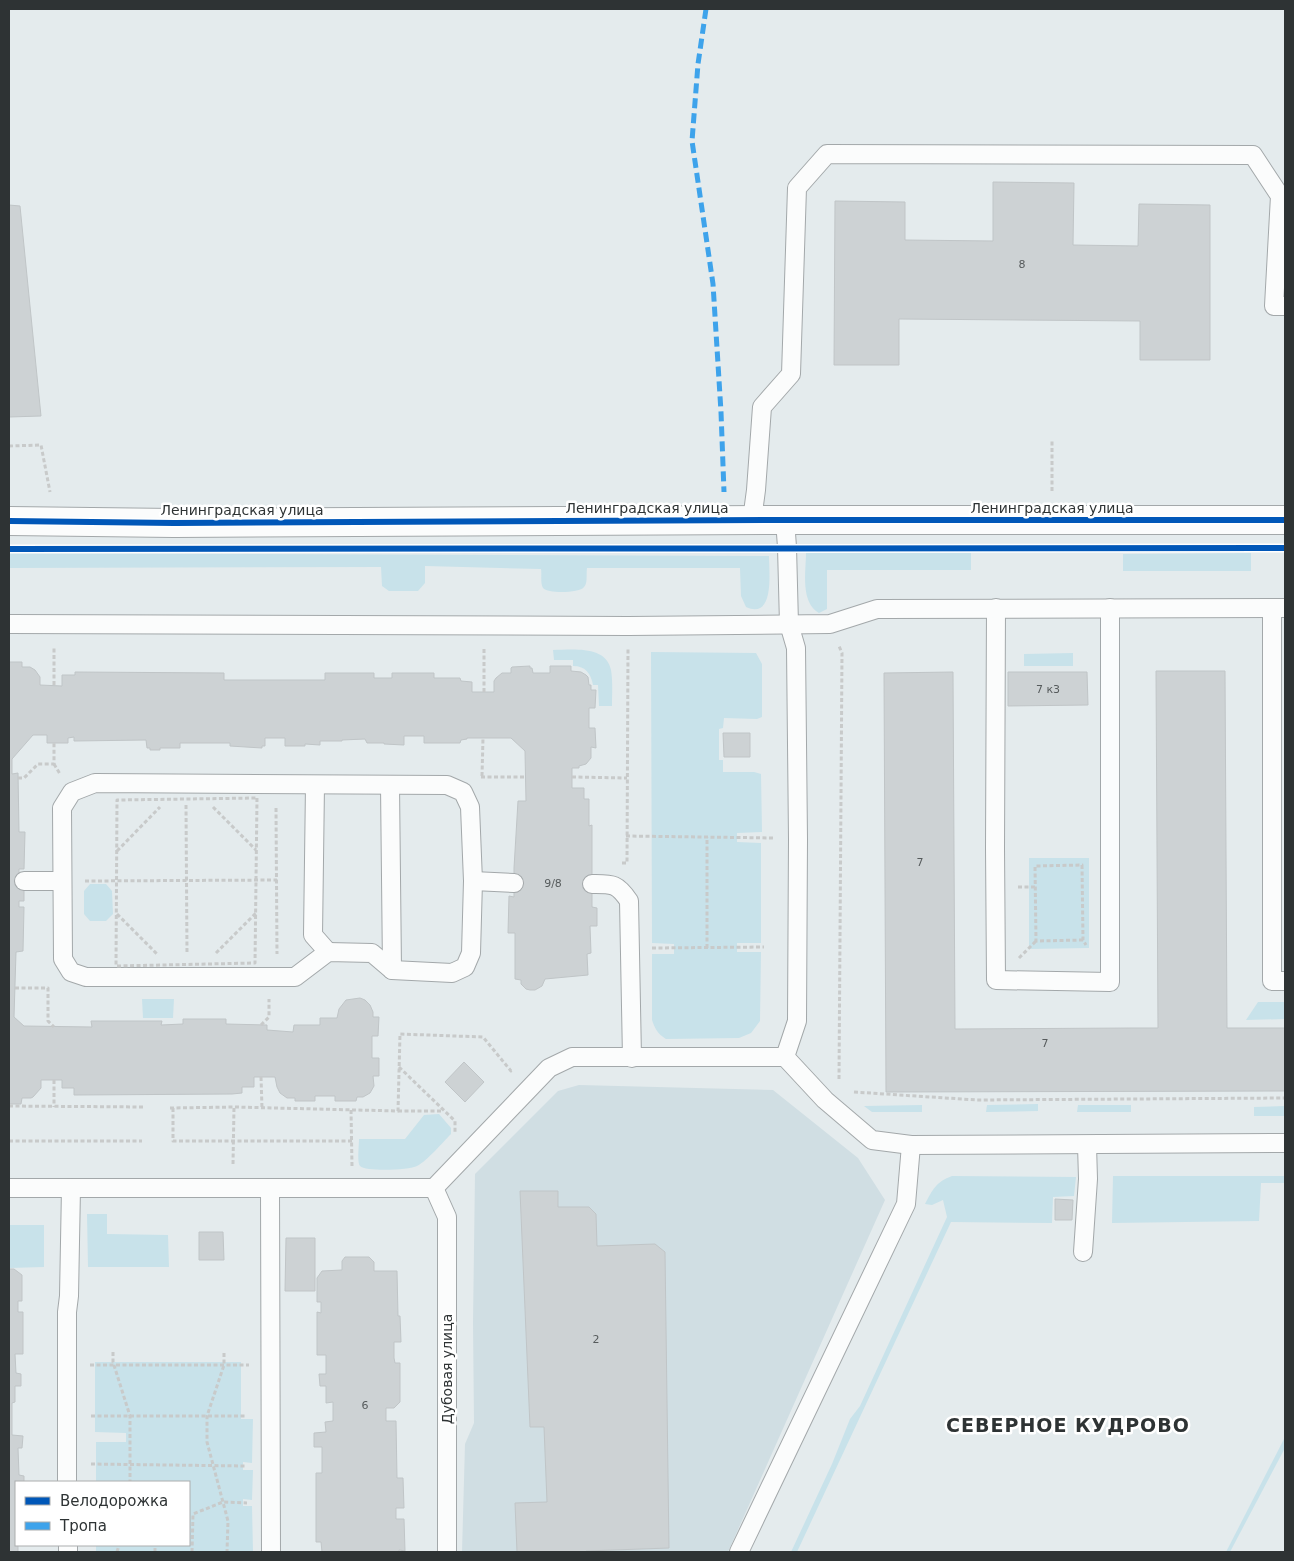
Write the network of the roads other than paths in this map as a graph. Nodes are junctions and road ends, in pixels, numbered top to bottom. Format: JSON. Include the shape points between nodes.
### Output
{"nodes":[{"id":1,"x":1285,"y":306,"type":"edge"},
{"id":2,"x":752,"y":520,"type":"junction"},
{"id":3,"x":785,"y":520,"type":"junction"},
{"id":4,"x":1285,"y":520,"type":"edge"},
{"id":5,"x":9,"y":522,"type":"edge"},
{"id":6,"x":996,"y":608,"type":"junction"},
{"id":7,"x":1110,"y":608,"type":"junction"},
{"id":8,"x":1279,"y":608,"type":"edge"},
{"id":9,"x":9,"y":624,"type":"edge"},
{"id":10,"x":789,"y":624,"type":"junction"},
{"id":11,"x":315,"y":785,"type":"junction"},
{"id":12,"x":390,"y":785,"type":"junction"},
{"id":13,"x":62,"y":881,"type":"junction"},
{"id":14,"x":473,"y":881,"type":"junction"},
{"id":15,"x":24,"y":882,"type":"dead end"},
{"id":16,"x":514,"y":882,"type":"dead end"},
{"id":17,"x":592,"y":884,"type":"dead end"},
{"id":18,"x":328,"y":952,"type":"junction"},
{"id":19,"x":392,"y":970,"type":"junction"},
{"id":20,"x":1285,"y":981,"type":"edge"},
{"id":21,"x":785,"y":1057,"type":"junction"},
{"id":22,"x":632,"y":1058,"type":"junction"},
{"id":23,"x":1285,"y":1143,"type":"edge"},
{"id":24,"x":1086,"y":1145,"type":"junction"},
{"id":25,"x":911,"y":1146,"type":"junction"},
{"id":26,"x":9,"y":1188,"type":"edge"},
{"id":27,"x":71,"y":1188,"type":"junction"},
{"id":28,"x":270,"y":1188,"type":"junction"},
{"id":29,"x":434,"y":1188,"type":"junction"},
{"id":30,"x":1083,"y":1252,"type":"dead end"},
{"id":31,"x":68,"y":1481,"type":"edge"},
{"id":32,"x":271,"y":1552,"type":"edge"},
{"id":33,"x":447,"y":1552,"type":"edge"},
{"id":34,"x":739,"y":1552,"type":"edge"}],
"edges":[{"from":1,"to":2,"type":"lane","via":[[1274,306],[1280,196],[1253,154],[827,154],[797,188],[791,374],[762,408]]},
{"from":2,"to":3,"type":"street","name":"Ленинградская улица"},
{"from":2,"to":5,"type":"street","name":"Ленинградская улица"},
{"from":3,"to":4,"type":"street","name":"Ленинградская улица"},
{"from":3,"to":10,"type":"lane"},
{"from":6,"to":7,"type":"lane"},
{"from":6,"to":7,"type":"lane","via":[[996,980],[1110,982]]},
{"from":6,"to":10,"type":"lane","via":[[877,609],[830,624]]},
{"from":7,"to":8,"type":"lane"},
{"from":8,"to":20,"type":"lane","via":[[1272,981]]},
{"from":9,"to":10,"type":"lane"},
{"from":10,"to":21,"type":"lane","via":[[796,648],[797,1021]]},
{"from":11,"to":12,"type":"lane"},
{"from":11,"to":13,"type":"lane","via":[[95,783],[72,792],[62,808]]},
{"from":11,"to":18,"type":"lane","via":[[313,935]]},
{"from":12,"to":14,"type":"lane","via":[[447,785],[463,792],[470,807]]},
{"from":12,"to":19,"type":"lane"},
{"from":13,"to":15,"type":"lane"},
{"from":13,"to":18,"type":"lane","via":[[63,959],[71,972],[86,978],[295,977]]},
{"from":14,"to":16,"type":"lane"},
{"from":14,"to":19,"type":"lane","via":[[472,953],[465,967],[452,973]]},
{"from":17,"to":22,"type":"lane","via":[[620,888],[629,900]]},
{"from":18,"to":19,"type":"lane","via":[[372,952]]},
{"from":21,"to":22,"type":"lane"},
{"from":21,"to":25,"type":"lane","via":[[825,1100],[872,1140]]},
{"from":22,"to":29,"type":"lane","via":[[572,1057],[549,1068]]},
{"from":23,"to":24,"type":"lane"},
{"from":24,"to":25,"type":"lane"},
{"from":24,"to":30,"type":"lane","via":[[1088,1179]]},
{"from":25,"to":34,"type":"lane","via":[[906,1204]]},
{"from":26,"to":27,"type":"lane"},
{"from":27,"to":28,"type":"lane"},
{"from":27,"to":31,"type":"lane","via":[[67,1312]]},
{"from":28,"to":29,"type":"lane"},
{"from":28,"to":32,"type":"lane"},
{"from":29,"to":33,"type":"lane","name":"Дубовая улица","via":[[447,1217]]}]}
